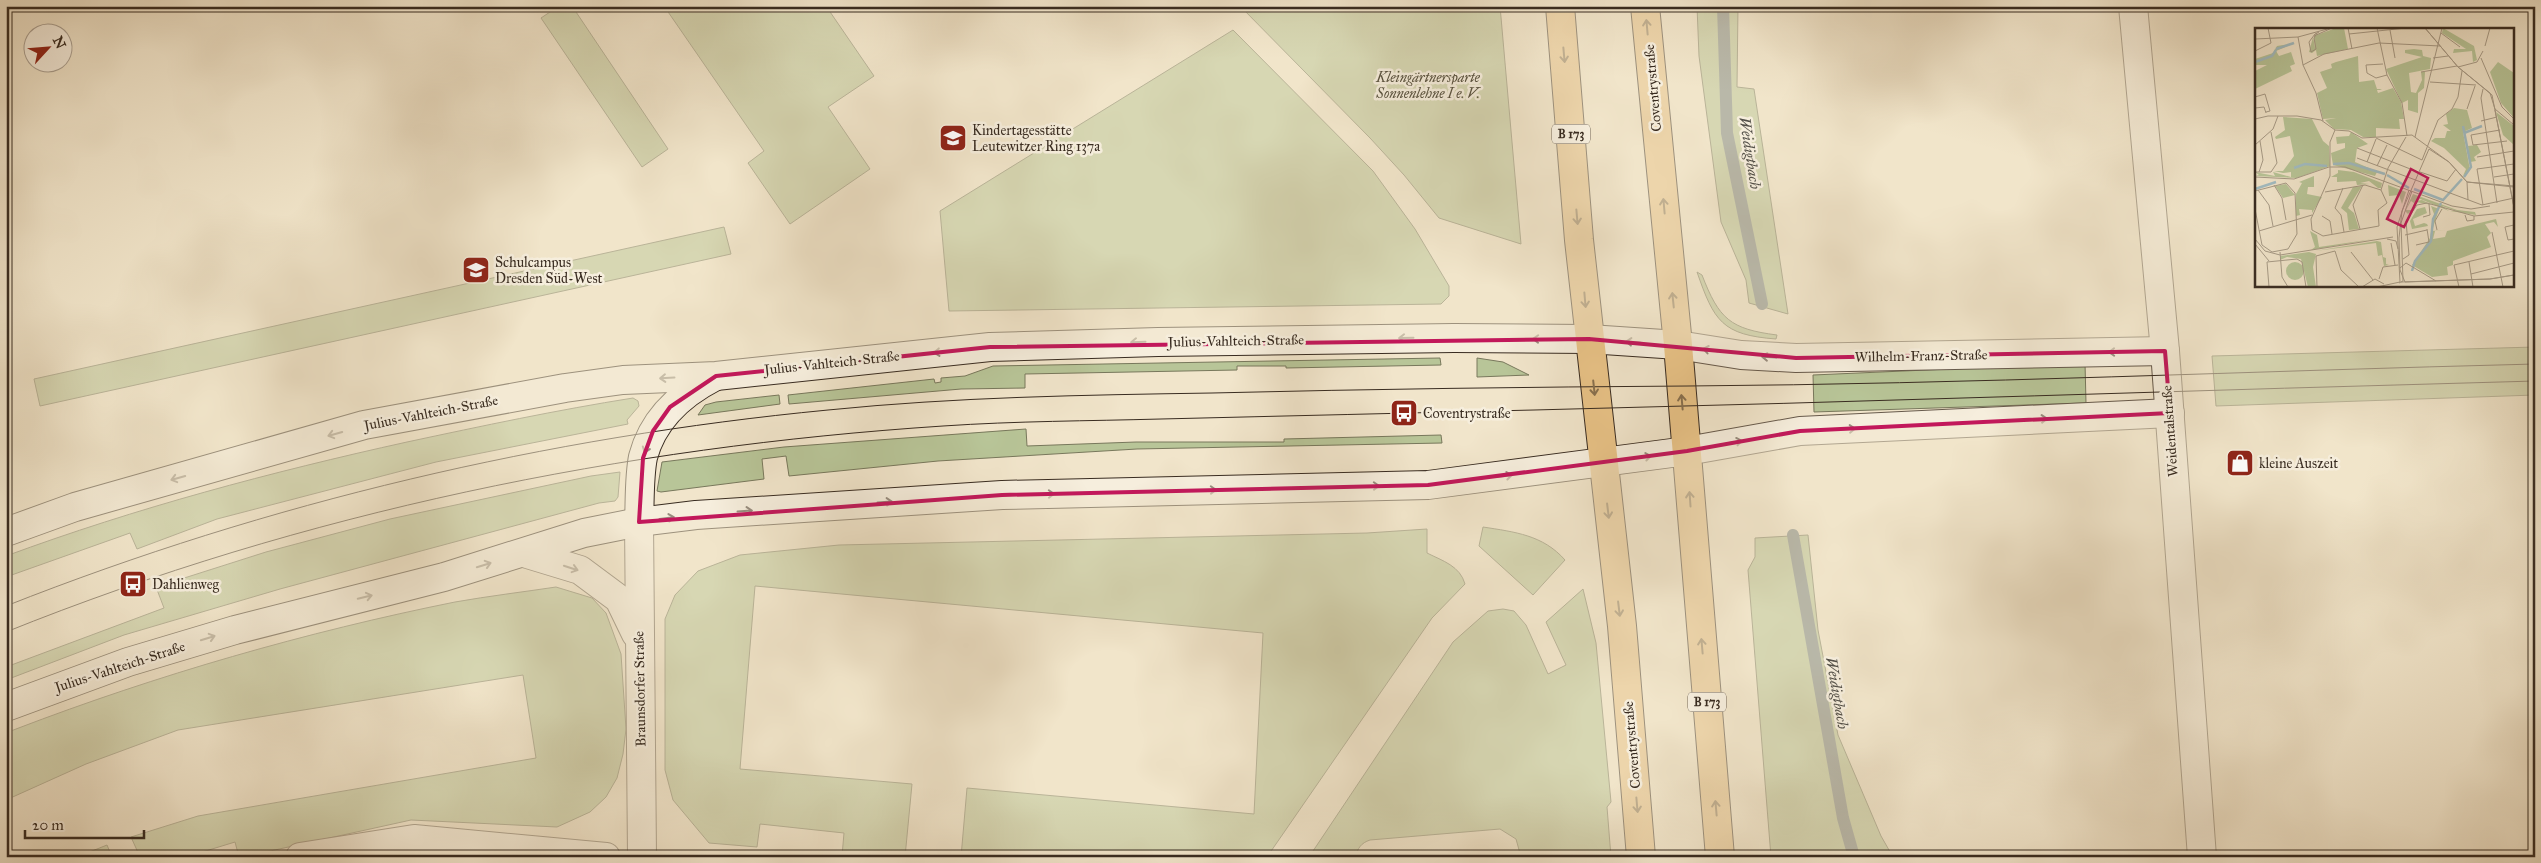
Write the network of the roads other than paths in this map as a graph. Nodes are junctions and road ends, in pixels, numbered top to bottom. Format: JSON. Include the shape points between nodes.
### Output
{"nodes":[{"id":1,"x":1560,"y":6,"type":"edge"},
{"id":2,"x":1645,"y":6,"type":"edge"},
{"id":3,"x":2133,"y":6,"type":"edge"},
{"id":4,"x":1589,"y":339,"type":"junction"},
{"id":5,"x":1678,"y":345,"type":"junction"},
{"id":6,"x":2165,"y":351,"type":"junction"},
{"id":7,"x":716,"y":376,"type":"junction"},
{"id":8,"x":2170,"y":413,"type":"junction"},
{"id":9,"x":1687,"y":451,"type":"junction"},
{"id":10,"x":1602,"y":463,"type":"junction"},
{"id":11,"x":638,"y":522,"type":"junction"},
{"id":12,"x":6,"y":532,"type":"edge"},
{"id":13,"x":524,"y":553,"type":"junction"},
{"id":14,"x":640,"y":642,"type":"junction"},
{"id":15,"x":6,"y":707,"type":"edge"},
{"id":16,"x":300,"y":857,"type":"edge"},
{"id":17,"x":606,"y":857,"type":"edge"},
{"id":18,"x":642,"y":857,"type":"edge"},
{"id":19,"x":1641,"y":857,"type":"edge"},
{"id":20,"x":1720,"y":857,"type":"edge"},
{"id":21,"x":2202,"y":857,"type":"edge"}],
"edges":[{"from":1,"to":4,"type":"main road","name":"Coventrystraße","number":"B 173","one_way":true},
{"from":5,"to":2,"type":"main road","name":"Coventrystraße","number":"B 173","one_way":true},
{"from":3,"to":6,"type":"main road","name":"Weidentalstraße"},
{"from":5,"to":4,"type":"main road","name":"Julius-Vahlteich-Straße","one_way":true},
{"from":4,"to":7,"type":"main road","name":"Julius-Vahlteich-Straße","one_way":true,"via":[[1454,338],[990,347]]},
{"from":4,"to":10,"type":"main road","name":"Coventrystraße","number":"B 173","one_way":true},
{"from":6,"to":5,"type":"main road","name":"Wilhelm-Franz-Straße","one_way":true,"via":[[1796,358],[1741,355]]},
{"from":9,"to":5,"type":"main road","name":"Coventrystraße","number":"B 173","one_way":true},
{"from":6,"to":8,"type":"main road","name":"Weidentalstraße"},
{"from":7,"to":11,"type":"main road","name":"Braunsdorfer Straße","one_way":true,"via":[[694,387],[670,407],[653,431],[643,458]]},
{"from":7,"to":12,"type":"main road","name":"Julius-Vahlteich-Straße","one_way":true,"via":[[623,380],[565,388],[364,425],[75,507]]},
{"from":9,"to":8,"type":"main road","one_way":true,"via":[[1800,431]]},
{"from":8,"to":21,"type":"main road","name":"Weidentalstraße"},
{"from":10,"to":9,"type":"main road","name":"Julius-Vahlteich-Straße","one_way":true},
{"from":20,"to":9,"type":"main road","name":"Coventrystraße","number":"B 173","one_way":true},
{"from":11,"to":10,"type":"main road","name":"Julius-Vahlteich-Straße","one_way":true,"via":[[696,515],[1002,495],[1428,485]]},
{"from":10,"to":19,"type":"main road","name":"Coventrystraße","number":"B 173","one_way":true,"via":[[1622,626]]},
{"from":11,"to":13,"type":"main road","name":"Julius-Vahlteich-Straße","via":[[584,533]]},
{"from":11,"to":14,"type":"main road","name":"Braunsdorfer Straße"},
{"from":13,"to":14,"type":"main road","one_way":true,"via":[[580,570],[620,599]]},
{"from":15,"to":13,"type":"main road","name":"Julius-Vahlteich-Straße","one_way":true,"via":[[128,662],[208,638]]},
{"from":14,"to":18,"type":"main road","name":"Braunsdorfer Straße"},
{"from":16,"to":17,"type":"main road","via":[[414,840]]}]}
